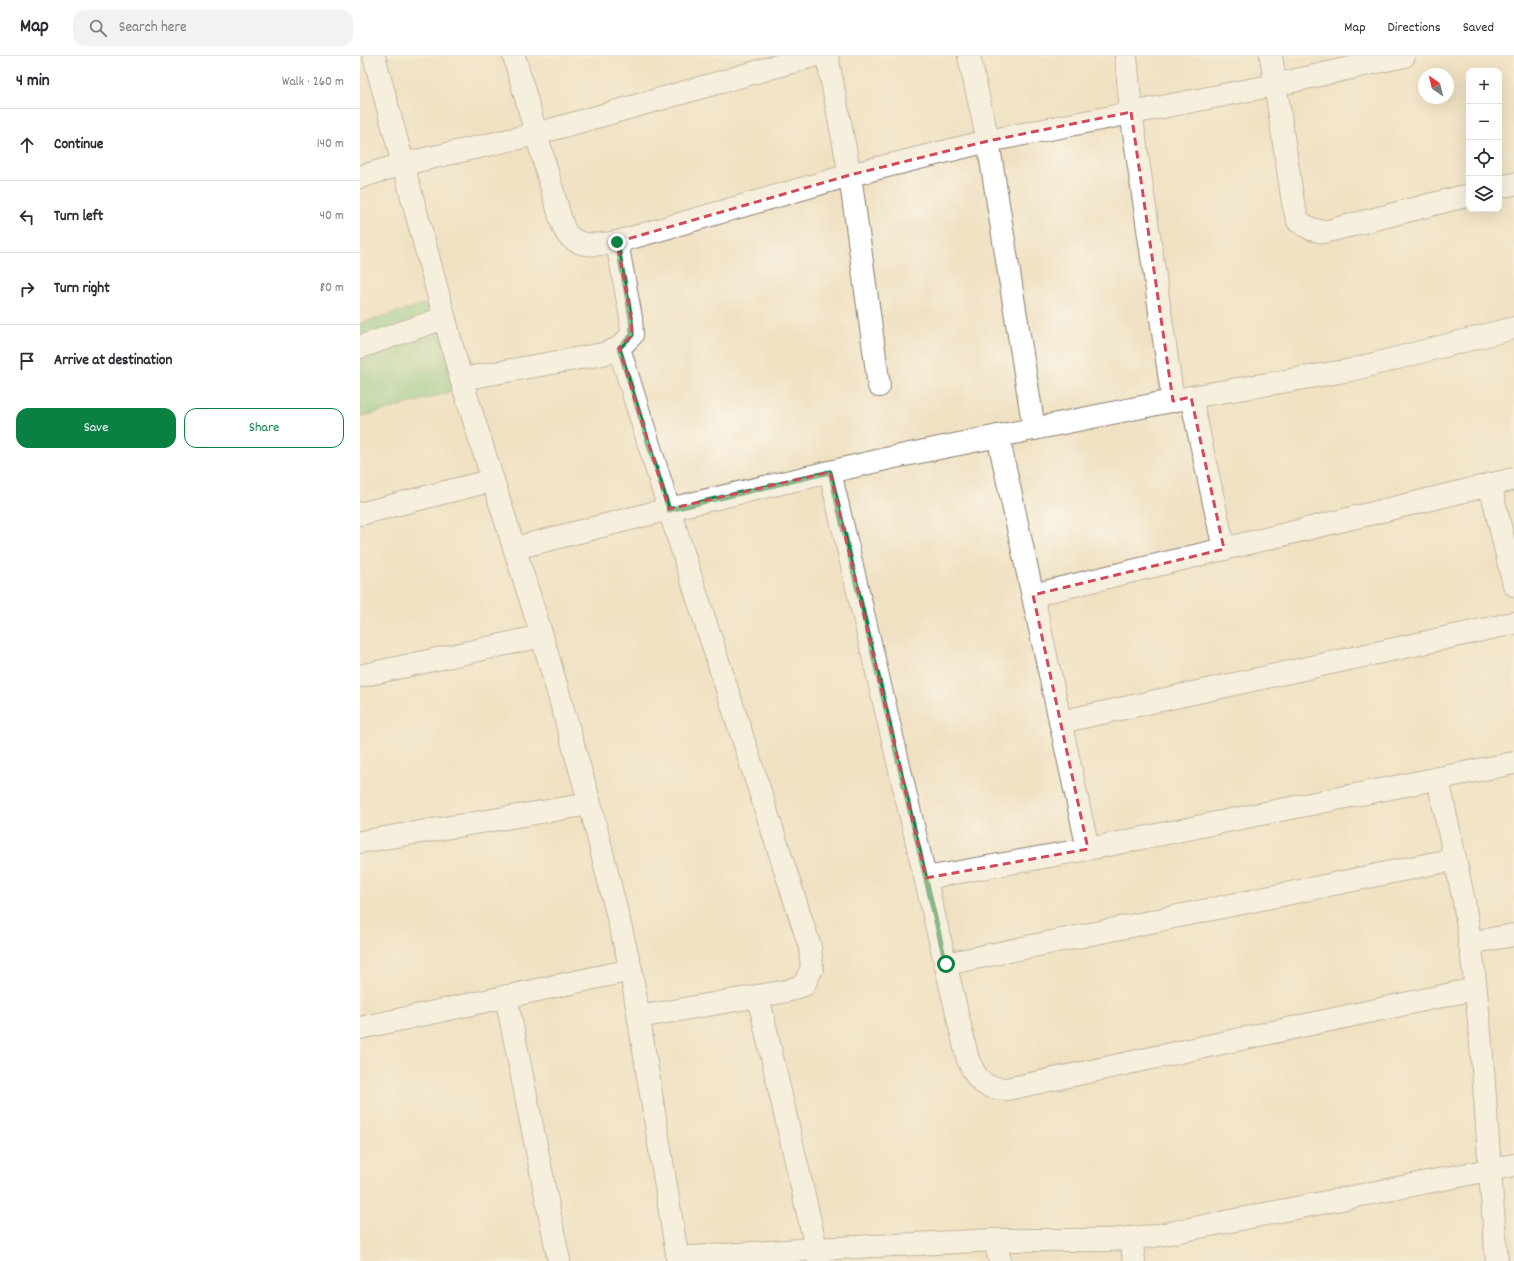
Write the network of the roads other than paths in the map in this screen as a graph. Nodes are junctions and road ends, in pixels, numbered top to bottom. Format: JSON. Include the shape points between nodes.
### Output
{"nodes":[{"id":1,"x":374,"y":56,"type":"edge"},
{"id":2,"x":514,"y":56,"type":"edge"},
{"id":3,"x":813,"y":56,"type":"edge"},
{"id":4,"x":827,"y":56,"type":"edge"},
{"id":5,"x":970,"y":56,"type":"edge"},
{"id":6,"x":1126,"y":56,"type":"edge"},
{"id":7,"x":1271,"y":56,"type":"edge"},
{"id":8,"x":1404,"y":56,"type":"edge"},
{"id":9,"x":1275,"y":85,"type":"junction"},
{"id":10,"x":1132,"y":112,"type":"junction"},
{"id":11,"x":536,"y":134,"type":"junction"},
{"id":12,"x":988,"y":141,"type":"junction"},
{"id":13,"x":403,"y":164,"type":"junction"},
{"id":14,"x":850,"y":175,"type":"junction"},
{"id":15,"x":360,"y":177,"type":"edge"},
{"id":16,"x":1514,"y":184,"type":"edge"},
{"id":17,"x":1502,"y":186,"type":"edge"},
{"id":18,"x":1466,"y":196,"type":"edge"},
{"id":19,"x":617,"y":242,"type":"junction"},
{"id":20,"x":444,"y":318,"type":"junction"},
{"id":21,"x":1514,"y":328,"type":"edge"},
{"id":22,"x":360,"y":347,"type":"edge"},
{"id":23,"x":619,"y":348,"type":"junction"},
{"id":24,"x":461,"y":379,"type":"junction"},
{"id":25,"x":880,"y":386,"type":"dead end"},
{"id":26,"x":1182,"y":399,"type":"junction"},
{"id":27,"x":1034,"y":429,"type":"junction"},
{"id":28,"x":998,"y":436,"type":"junction"},
{"id":29,"x":830,"y":472,"type":"junction"},
{"id":30,"x":1514,"y":479,"type":"edge"},
{"id":31,"x":493,"y":480,"type":"junction"},
{"id":32,"x":1490,"y":484,"type":"junction"},
{"id":33,"x":669,"y":510,"type":"junction"},
{"id":34,"x":360,"y":514,"type":"edge"},
{"id":35,"x":515,"y":548,"type":"junction"},
{"id":36,"x":1224,"y":549,"type":"junction"},
{"id":37,"x":1514,"y":585,"type":"edge"},
{"id":38,"x":1033,"y":595,"type":"junction"},
{"id":39,"x":1514,"y":624,"type":"edge"},
{"id":40,"x":542,"y":636,"type":"junction"},
{"id":41,"x":360,"y":676,"type":"edge"},
{"id":42,"x":1060,"y":722,"type":"junction"},
{"id":43,"x":1514,"y":763,"type":"edge"},
{"id":44,"x":1438,"y":778,"type":"junction"},
{"id":45,"x":590,"y":804,"type":"junction"},
{"id":46,"x":360,"y":842,"type":"edge"},
{"id":47,"x":1088,"y":849,"type":"junction"},
{"id":48,"x":1454,"y":859,"type":"junction"},
{"id":49,"x":926,"y":878,"type":"junction"},
{"id":50,"x":1514,"y":935,"type":"edge"},
{"id":51,"x":1469,"y":943,"type":"junction"},
{"id":52,"x":946,"y":964,"type":"junction"},
{"id":53,"x":631,"y":970,"type":"junction"},
{"id":54,"x":1475,"y":989,"type":"junction"},
{"id":55,"x":506,"y":996,"type":"junction"},
{"id":56,"x":758,"y":996,"type":"junction"},
{"id":57,"x":639,"y":1017,"type":"junction"},
{"id":58,"x":360,"y":1028,"type":"edge"},
{"id":59,"x":1514,"y":1165,"type":"edge"},
{"id":60,"x":1490,"y":1169,"type":"junction"},
{"id":61,"x":1131,"y":1238,"type":"junction"},
{"id":62,"x":997,"y":1251,"type":"edge"},
{"id":63,"x":817,"y":1255,"type":"edge"},
{"id":64,"x":678,"y":1260,"type":"edge"},
{"id":65,"x":559,"y":1261,"type":"edge"},
{"id":66,"x":1134,"y":1261,"type":"edge"},
{"id":67,"x":1497,"y":1261,"type":"edge"}],
"edges":[{"from":1,"to":13,"type":"street"},
{"from":2,"to":11,"type":"street"},
{"from":3,"to":11,"type":"street"},
{"from":4,"to":14,"type":"street"},
{"from":5,"to":12,"type":"street"},
{"from":6,"to":10,"type":"street"},
{"from":7,"to":9,"type":"street"},
{"from":8,"to":9,"type":"street"},
{"from":9,"to":10,"type":"street"},
{"from":9,"to":18,"type":"street","via":[[1293,203],[1298,221],[1311,229],[1324,232]]},
{"from":10,"to":12,"type":"street"},
{"from":10,"to":26,"type":"street"},
{"from":11,"to":13,"type":"street"},
{"from":11,"to":19,"type":"street","via":[[560,217],[568,235],[583,244]]},
{"from":12,"to":14,"type":"street"},
{"from":12,"to":27,"type":"street"},
{"from":13,"to":15,"type":"street"},
{"from":13,"to":20,"type":"street"},
{"from":14,"to":19,"type":"street"},
{"from":14,"to":25,"type":"street"},
{"from":16,"to":17,"type":"street"},
{"from":19,"to":23,"type":"street","via":[[632,335]]},
{"from":20,"to":22,"type":"street"},
{"from":20,"to":24,"type":"street"},
{"from":21,"to":26,"type":"street","via":[[1351,370]]},
{"from":23,"to":24,"type":"street","via":[[603,354]]},
{"from":23,"to":33,"type":"street"},
{"from":24,"to":31,"type":"street"},
{"from":26,"to":27,"type":"street"},
{"from":26,"to":36,"type":"street"},
{"from":27,"to":28,"type":"street"},
{"from":28,"to":29,"type":"street"},
{"from":28,"to":38,"type":"street"},
{"from":29,"to":33,"type":"street"},
{"from":29,"to":49,"type":"street"},
{"from":30,"to":32,"type":"street"},
{"from":31,"to":34,"type":"street"},
{"from":31,"to":35,"type":"street"},
{"from":32,"to":36,"type":"street"},
{"from":32,"to":37,"type":"street"},
{"from":33,"to":35,"type":"street"},
{"from":33,"to":56,"type":"street","via":[[810,947],[812,968],[804,985]]},
{"from":35,"to":40,"type":"street"},
{"from":36,"to":38,"type":"street"},
{"from":38,"to":42,"type":"street"},
{"from":39,"to":42,"type":"street"},
{"from":40,"to":41,"type":"street"},
{"from":40,"to":45,"type":"street"},
{"from":42,"to":47,"type":"street"},
{"from":43,"to":44,"type":"street"},
{"from":44,"to":47,"type":"street"},
{"from":44,"to":48,"type":"street"},
{"from":45,"to":46,"type":"street"},
{"from":45,"to":53,"type":"street"},
{"from":47,"to":49,"type":"street"},
{"from":48,"to":51,"type":"street","via":[[1464,903]]},
{"from":48,"to":52,"type":"street"},
{"from":49,"to":52,"type":"street"},
{"from":50,"to":51,"type":"street"},
{"from":51,"to":54,"type":"street"},
{"from":52,"to":54,"type":"street","via":[[968,1060],[977,1078],[991,1088],[1015,1087]]},
{"from":53,"to":55,"type":"street"},
{"from":53,"to":57,"type":"street"},
{"from":54,"to":60,"type":"street","via":[[1485,1084]]},
{"from":55,"to":58,"type":"street"},
{"from":55,"to":65,"type":"street"},
{"from":56,"to":57,"type":"street"},
{"from":56,"to":63,"type":"street"},
{"from":57,"to":64,"type":"street"},
{"from":59,"to":60,"type":"street"},
{"from":60,"to":61,"type":"street","via":[[1203,1228]]},
{"from":60,"to":67,"type":"street"},
{"from":61,"to":62,"type":"street","via":[[1068,1241]]},
{"from":61,"to":66,"type":"street"},
{"from":62,"to":63,"type":"street"},
{"from":63,"to":64,"type":"street"}]}
